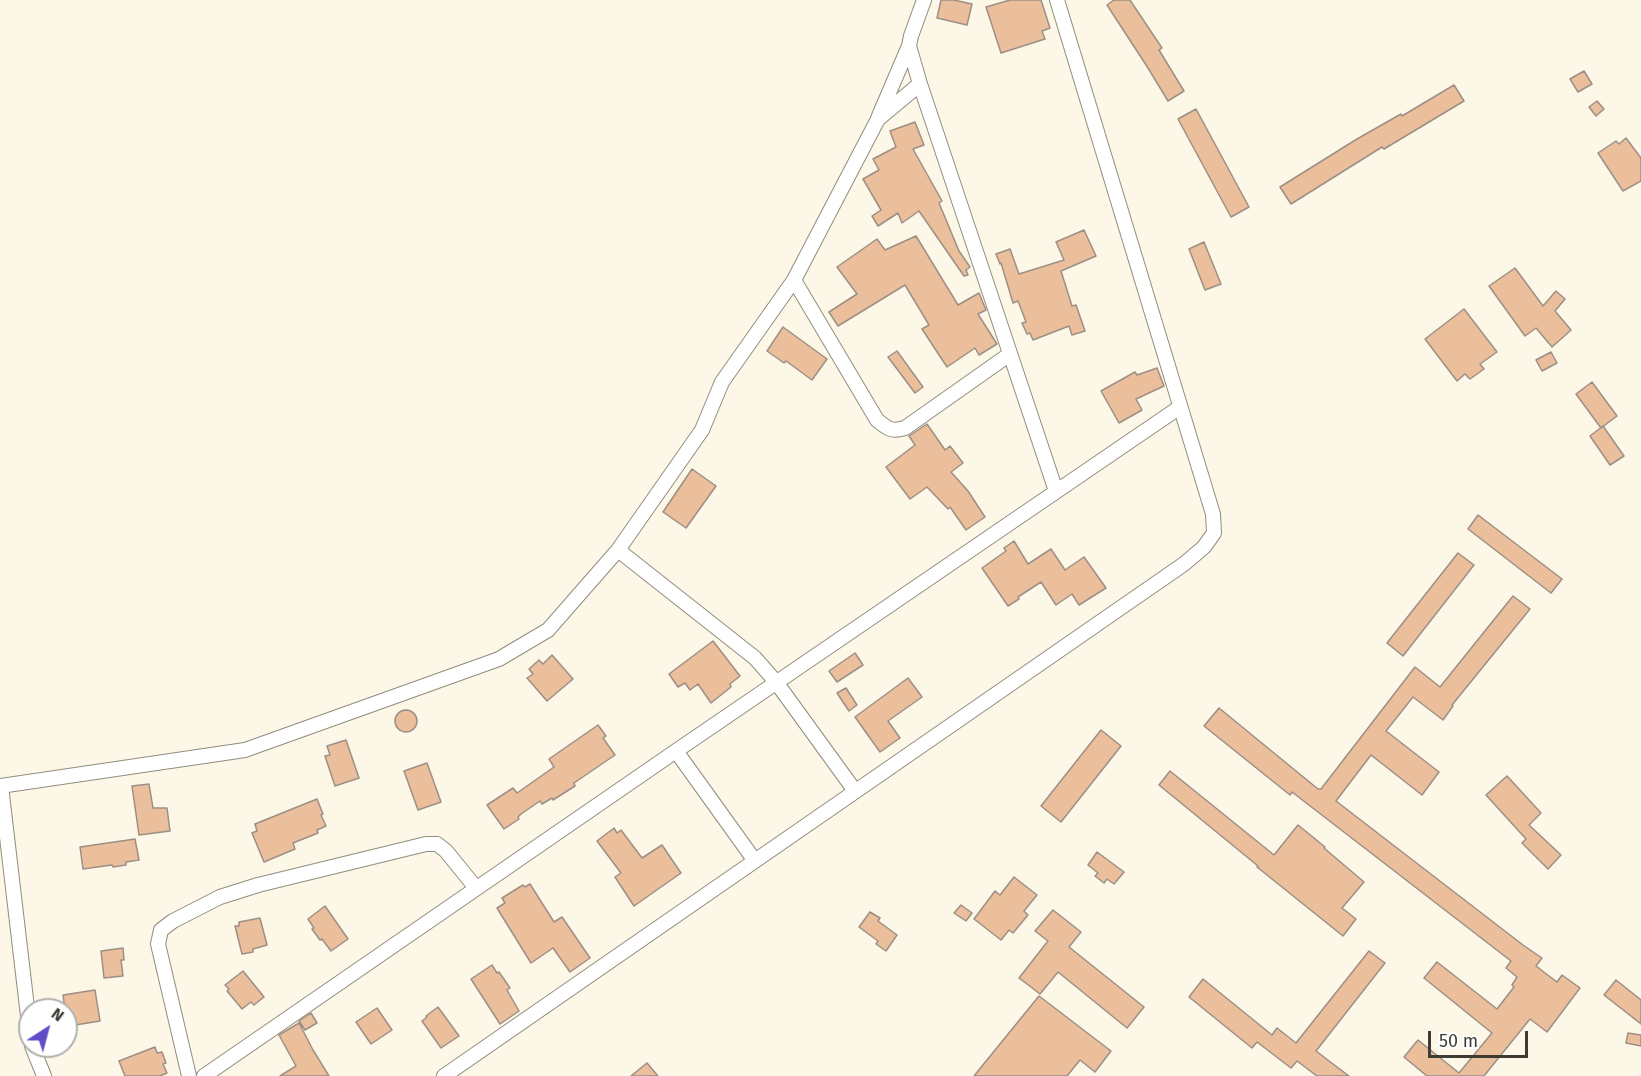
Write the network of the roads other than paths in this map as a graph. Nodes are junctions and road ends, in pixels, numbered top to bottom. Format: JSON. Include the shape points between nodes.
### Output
{"nodes":[{"id":1,"x":924,"y":0,"type":"edge"},
{"id":2,"x":1058,"y":0,"type":"edge"},
{"id":3,"x":909,"y":46,"type":"junction"},
{"id":4,"x":920,"y":84,"type":"junction"},
{"id":5,"x":878,"y":119,"type":"junction"},
{"id":6,"x":794,"y":280,"type":"junction"},
{"id":7,"x":1010,"y":354,"type":"junction"},
{"id":8,"x":1180,"y":407,"type":"junction"},
{"id":9,"x":1056,"y":491,"type":"junction"},
{"id":10,"x":618,"y":550,"type":"junction"},
{"id":11,"x":776,"y":682,"type":"junction"},
{"id":12,"x":676,"y":751,"type":"junction"},
{"id":13,"x":0,"y":786,"type":"edge"},
{"id":14,"x":855,"y":791,"type":"junction"},
{"id":15,"x":755,"y":861,"type":"junction"},
{"id":16,"x":476,"y":888,"type":"junction"},
{"id":17,"x":26,"y":998,"type":"edge"},
{"id":18,"x":37,"y":1058,"type":"edge"},
{"id":19,"x":44,"y":1076,"type":"edge"},
{"id":20,"x":189,"y":1076,"type":"edge"},
{"id":21,"x":204,"y":1076,"type":"edge"},
{"id":22,"x":444,"y":1076,"type":"edge"}],
"edges":[{"from":1,"to":3,"type":"street"},
{"from":2,"to":8,"type":"street"},
{"from":3,"to":4,"type":"street"},
{"from":3,"to":5,"type":"street"},
{"from":4,"to":5,"type":"street"},
{"from":4,"to":7,"type":"street"},
{"from":5,"to":6,"type":"street"},
{"from":6,"to":7,"type":"street","via":[[877,420],[888,429],[905,428]]},
{"from":6,"to":10,"type":"street","via":[[722,382],[702,430]]},
{"from":7,"to":9,"type":"street"},
{"from":8,"to":9,"type":"street"},
{"from":8,"to":14,"type":"street","via":[[1213,514],[1214,533],[1204,547]]},
{"from":9,"to":11,"type":"street"},
{"from":10,"to":11,"type":"street","via":[[755,658]]},
{"from":10,"to":13,"type":"street","via":[[548,630],[499,659],[244,750]]},
{"from":11,"to":12,"type":"street"},
{"from":11,"to":14,"type":"street"},
{"from":12,"to":15,"type":"street"},
{"from":12,"to":16,"type":"street"},
{"from":13,"to":17,"type":"street"},
{"from":14,"to":15,"type":"street"},
{"from":15,"to":22,"type":"street"},
{"from":16,"to":20,"type":"street","via":[[446,851],[437,844],[426,844],[220,897],[167,926],[161,930],[158,944]]},
{"from":16,"to":21,"type":"street"},
{"from":18,"to":19,"type":"street"}]}
